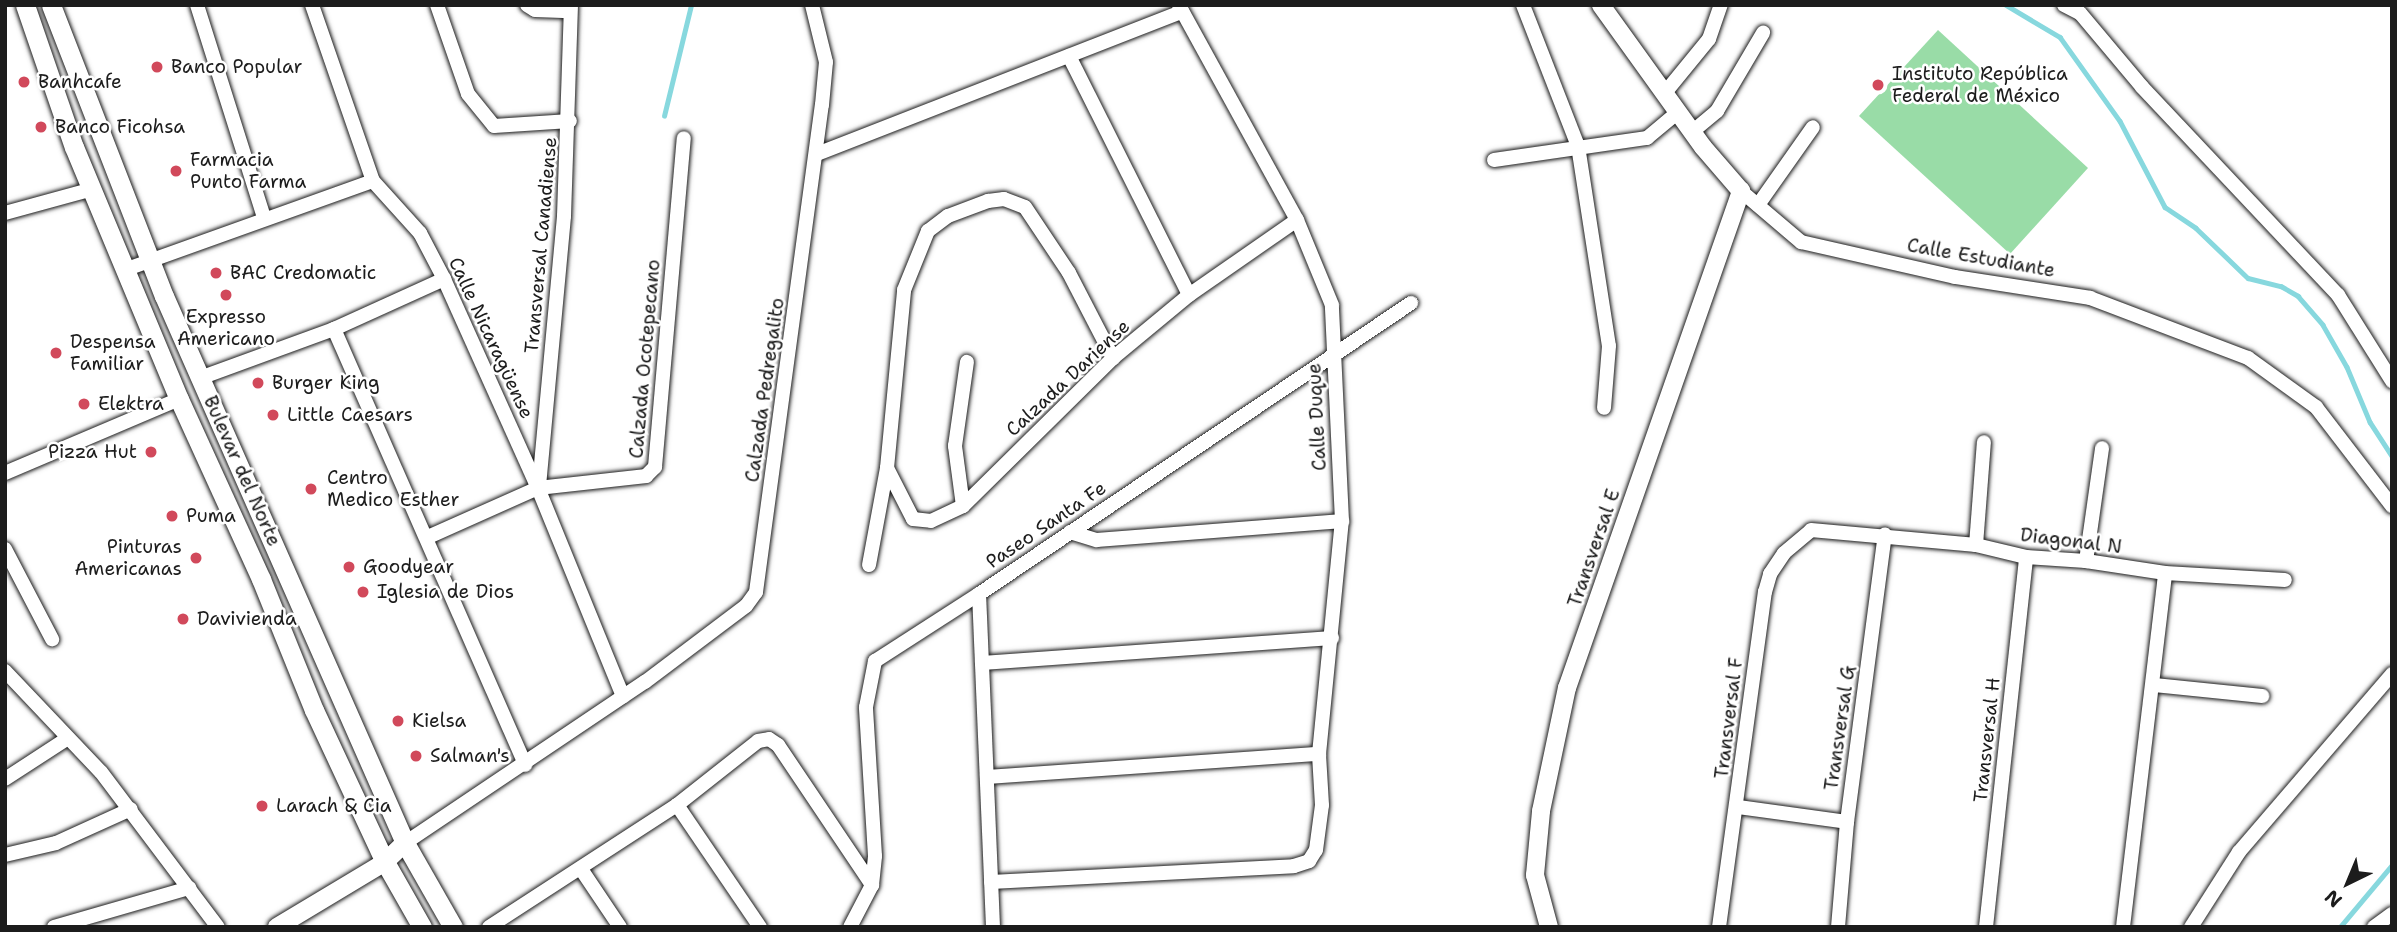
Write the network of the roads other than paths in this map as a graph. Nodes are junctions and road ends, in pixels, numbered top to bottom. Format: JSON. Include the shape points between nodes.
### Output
{"nodes":[{"id":1,"x":25,"y":5,"type":"edge"},
{"id":2,"x":51,"y":5,"type":"edge"},
{"id":3,"x":197,"y":5,"type":"edge"},
{"id":4,"x":312,"y":5,"type":"edge"},
{"id":5,"x":437,"y":5,"type":"edge"},
{"id":6,"x":527,"y":5,"type":"edge"},
{"id":7,"x":812,"y":5,"type":"edge"},
{"id":8,"x":1523,"y":5,"type":"edge"},
{"id":9,"x":1601,"y":5,"type":"edge"},
{"id":10,"x":1721,"y":5,"type":"edge"},
{"id":11,"x":2064,"y":5,"type":"edge"},
{"id":12,"x":570,"y":8,"type":"edge"},
{"id":13,"x":1181,"y":8,"type":"edge"},
{"id":14,"x":1763,"y":33,"type":"dead end"},
{"id":15,"x":1069,"y":57,"type":"junction"},
{"id":16,"x":1664,"y":94,"type":"junction"},
{"id":17,"x":1678,"y":113,"type":"junction"},
{"id":18,"x":570,"y":121,"type":"junction"},
{"id":19,"x":1813,"y":127,"type":"dead end"},
{"id":20,"x":1692,"y":132,"type":"junction"},
{"id":21,"x":684,"y":138,"type":"dead end"},
{"id":22,"x":1578,"y":146,"type":"junction"},
{"id":23,"x":817,"y":154,"type":"junction"},
{"id":24,"x":1494,"y":160,"type":"dead end"},
{"id":25,"x":373,"y":181,"type":"junction"},
{"id":26,"x":93,"y":189,"type":"junction"},
{"id":27,"x":1741,"y":191,"type":"junction"},
{"id":28,"x":1758,"y":205,"type":"junction"},
{"id":29,"x":5,"y":213,"type":"edge"},
{"id":30,"x":264,"y":218,"type":"junction"},
{"id":31,"x":1297,"y":220,"type":"junction"},
{"id":32,"x":147,"y":258,"type":"junction"},
{"id":33,"x":127,"y":269,"type":"junction"},
{"id":34,"x":444,"y":279,"type":"junction"},
{"id":35,"x":1189,"y":295,"type":"junction"},
{"id":36,"x":1411,"y":303,"type":"dead end"},
{"id":37,"x":334,"y":329,"type":"junction"},
{"id":38,"x":1333,"y":352,"type":"junction"},
{"id":39,"x":1113,"y":358,"type":"junction"},
{"id":40,"x":967,"y":362,"type":"dead end"},
{"id":41,"x":200,"y":378,"type":"junction"},
{"id":42,"x":2392,"y":381,"type":"edge"},
{"id":43,"x":179,"y":399,"type":"junction"},
{"id":44,"x":1604,"y":408,"type":"dead end"},
{"id":45,"x":1984,"y":442,"type":"dead end"},
{"id":46,"x":2102,"y":448,"type":"dead end"},
{"id":47,"x":887,"y":468,"type":"junction"},
{"id":48,"x":5,"y":473,"type":"edge"},
{"id":49,"x":538,"y":488,"type":"junction"},
{"id":50,"x":963,"y":506,"type":"junction"},
{"id":51,"x":2392,"y":506,"type":"edge"},
{"id":52,"x":1342,"y":521,"type":"junction"},
{"id":53,"x":1811,"y":530,"type":"joint"},
{"id":54,"x":1070,"y":532,"type":"junction"},
{"id":55,"x":1885,"y":535,"type":"junction"},
{"id":56,"x":428,"y":537,"type":"junction"},
{"id":57,"x":1976,"y":545,"type":"junction"},
{"id":58,"x":5,"y":549,"type":"edge"},
{"id":59,"x":2026,"y":557,"type":"junction"},
{"id":60,"x":2086,"y":561,"type":"junction"},
{"id":61,"x":869,"y":565,"type":"dead end"},
{"id":62,"x":2165,"y":573,"type":"junction"},
{"id":63,"x":2285,"y":580,"type":"dead end"},
{"id":64,"x":979,"y":594,"type":"junction"},
{"id":65,"x":1332,"y":638,"type":"junction"},
{"id":66,"x":52,"y":639,"type":"dead end"},
{"id":67,"x":982,"y":663,"type":"junction"},
{"id":68,"x":5,"y":671,"type":"edge"},
{"id":69,"x":2392,"y":674,"type":"edge"},
{"id":70,"x":2154,"y":685,"type":"junction"},
{"id":71,"x":624,"y":696,"type":"junction"},
{"id":72,"x":2262,"y":696,"type":"dead end"},
{"id":73,"x":68,"y":738,"type":"junction"},
{"id":74,"x":1319,"y":754,"type":"junction"},
{"id":75,"x":525,"y":765,"type":"junction"},
{"id":76,"x":987,"y":777,"type":"junction"},
{"id":77,"x":5,"y":779,"type":"edge"},
{"id":78,"x":677,"y":805,"type":"junction"},
{"id":79,"x":1738,"y":807,"type":"junction"},
{"id":80,"x":131,"y":809,"type":"junction"},
{"id":81,"x":1847,"y":822,"type":"junction"},
{"id":82,"x":405,"y":843,"type":"junction"},
{"id":83,"x":5,"y":855,"type":"edge"},
{"id":84,"x":385,"y":862,"type":"junction"},
{"id":85,"x":581,"y":869,"type":"junction"},
{"id":86,"x":991,"y":882,"type":"junction"},
{"id":87,"x":872,"y":885,"type":"junction"},
{"id":88,"x":189,"y":888,"type":"junction"},
{"id":89,"x":2392,"y":914,"type":"edge"},
{"id":90,"x":54,"y":927,"type":"edge"},
{"id":91,"x":218,"y":927,"type":"edge"},
{"id":92,"x":276,"y":927,"type":"edge"},
{"id":93,"x":422,"y":927,"type":"edge"},
{"id":94,"x":453,"y":927,"type":"edge"},
{"id":95,"x":489,"y":927,"type":"edge"},
{"id":96,"x":620,"y":927,"type":"edge"},
{"id":97,"x":760,"y":927,"type":"edge"},
{"id":98,"x":850,"y":927,"type":"edge"},
{"id":99,"x":993,"y":927,"type":"edge"},
{"id":100,"x":1549,"y":927,"type":"edge"},
{"id":101,"x":1719,"y":927,"type":"edge"},
{"id":102,"x":1838,"y":927,"type":"edge"},
{"id":103,"x":1986,"y":927,"type":"edge"},
{"id":104,"x":2123,"y":927,"type":"edge"},
{"id":105,"x":2191,"y":927,"type":"edge"},
{"id":106,"x":2374,"y":927,"type":"edge"}],
"edges":[{"from":1,"to":26,"type":"main road","name":"Bulevar del Norte"},
{"from":2,"to":32,"type":"main road","name":"Bulevar del Norte"},
{"from":3,"to":30,"type":"street"},
{"from":4,"to":25,"type":"street","name":"Calle Nicaragüense"},
{"from":5,"to":18,"type":"street","via":[[468,94],[494,126]]},
{"from":6,"to":12,"type":"street","via":[[535,10]]},
{"from":7,"to":23,"type":"street","name":"Calzada Pedregalito","via":[[826,62]]},
{"from":8,"to":22,"type":"street"},
{"from":9,"to":16,"type":"street","name":"Calle Estudiante"},
{"from":10,"to":16,"type":"street","via":[[1709,39]]},
{"from":11,"to":42,"type":"street","via":[[2080,12],[2142,86],[2338,295]]},
{"from":12,"to":18,"type":"street","name":"Transversal Canadiense"},
{"from":13,"to":15,"type":"street"},
{"from":13,"to":31,"type":"street","name":"Calle Duque"},
{"from":14,"to":20,"type":"street","via":[[1717,111]]},
{"from":15,"to":23,"type":"street"},
{"from":15,"to":35,"type":"street"},
{"from":16,"to":17,"type":"street","name":"Calle Estudiante"},
{"from":17,"to":20,"type":"street","name":"Calle Estudiante"},
{"from":17,"to":22,"type":"street","via":[[1647,138]]},
{"from":18,"to":49,"type":"street","name":"Transversal Canadiense"},
{"from":19,"to":28,"type":"street"},
{"from":20,"to":27,"type":"street","name":"Calle Estudiante"},
{"from":21,"to":49,"type":"street","name":"Calzada Ocotepecano","via":[[655,467],[646,476]]},
{"from":22,"to":24,"type":"street"},
{"from":22,"to":44,"type":"street","via":[[1609,345]]},
{"from":23,"to":71,"type":"street","name":"Calzada Pedregalito","via":[[756,592],[746,606]]},
{"from":25,"to":30,"type":"street"},
{"from":25,"to":34,"type":"street","name":"Calle Nicaragüense","via":[[420,233]]},
{"from":26,"to":29,"type":"street"},
{"from":26,"to":33,"type":"main road","name":"Bulevar del Norte"},
{"from":27,"to":28,"type":"street","name":"Calle Estudiante"},
{"from":27,"to":100,"type":"street","name":"Transversal E","via":[[1567,688],[1541,811],[1535,875]]},
{"from":28,"to":51,"type":"street","name":"Calle Estudiante","via":[[1801,242],[1955,277],[2090,298],[2248,358],[2316,407]]},
{"from":30,"to":32,"type":"street"},
{"from":31,"to":35,"type":"street","name":"Calzada Dariense"},
{"from":31,"to":38,"type":"street","name":"Calle Duque","via":[[1332,305]]},
{"from":32,"to":33,"type":"street"},
{"from":32,"to":41,"type":"main road","name":"Bulevar del Norte"},
{"from":33,"to":43,"type":"main road","name":"Bulevar del Norte"},
{"from":34,"to":37,"type":"street"},
{"from":34,"to":49,"type":"street","name":"Calle Nicaragüense"},
{"from":35,"to":39,"type":"street","name":"Calzada Dariense"},
{"from":36,"to":38,"type":"street","name":"Paseo Santa Fe"},
{"from":37,"to":41,"type":"street"},
{"from":37,"to":56,"type":"street"},
{"from":38,"to":52,"type":"street","name":"Calle Duque"},
{"from":38,"to":54,"type":"street","name":"Paseo Santa Fe"},
{"from":39,"to":47,"type":"street","via":[[1069,273],[1025,207],[1004,199],[948,216],[928,231],[904,290]]},
{"from":39,"to":50,"type":"street","name":"Calzada Dariense"},
{"from":40,"to":50,"type":"street","via":[[955,446]]},
{"from":41,"to":82,"type":"main road","name":"Bulevar del Norte"},
{"from":43,"to":48,"type":"street"},
{"from":43,"to":84,"type":"main road","name":"Bulevar del Norte"},
{"from":45,"to":57,"type":"street"},
{"from":46,"to":60,"type":"street"},
{"from":47,"to":50,"type":"street","name":"Calzada Dariense","via":[[913,519],[931,521]]},
{"from":47,"to":61,"type":"street"},
{"from":49,"to":56,"type":"street","name":"Calzada Ocotepecano"},
{"from":49,"to":71,"type":"street","name":"Calle Nicaragüense"},
{"from":52,"to":54,"type":"street","via":[[1097,540]]},
{"from":52,"to":65,"type":"street","name":"Calle Duque"},
{"from":53,"to":55,"type":"street","name":"Diagonal N"},
{"from":53,"to":79,"type":"street","name":"Transversal F","via":[[1784,553],[1765,592]]},
{"from":54,"to":64,"type":"street","name":"Paseo Santa Fe"},
{"from":55,"to":57,"type":"street","name":"Diagonal N"},
{"from":55,"to":81,"type":"street","name":"Transversal G"},
{"from":56,"to":75,"type":"street"},
{"from":57,"to":59,"type":"street","name":"Diagonal N"},
{"from":58,"to":66,"type":"street"},
{"from":59,"to":60,"type":"street","name":"Diagonal N"},
{"from":59,"to":103,"type":"street","name":"Transversal H"},
{"from":60,"to":62,"type":"street","name":"Diagonal N"},
{"from":62,"to":63,"type":"street","name":"Diagonal N"},
{"from":62,"to":70,"type":"street"},
{"from":64,"to":67,"type":"street","name":"Paseo Santa Fe"},
{"from":64,"to":87,"type":"street","via":[[875,660],[866,707],[875,856]]},
{"from":65,"to":67,"type":"street"},
{"from":65,"to":74,"type":"street","name":"Calle Duque"},
{"from":67,"to":76,"type":"street","name":"Paseo Santa Fe"},
{"from":68,"to":73,"type":"street"},
{"from":69,"to":105,"type":"street","via":[[2239,852]]},
{"from":70,"to":72,"type":"street"},
{"from":70,"to":104,"type":"street"},
{"from":71,"to":75,"type":"street","name":"Calzada Pedregalito"},
{"from":73,"to":77,"type":"street"},
{"from":73,"to":80,"type":"street"},
{"from":74,"to":76,"type":"street"},
{"from":74,"to":86,"type":"street","name":"Calle Duque","via":[[1322,805],[1316,850],[1309,861],[1294,866]]},
{"from":75,"to":82,"type":"street","name":"Calzada Pedregalito"},
{"from":76,"to":86,"type":"street","name":"Paseo Santa Fe"},
{"from":78,"to":85,"type":"street"},
{"from":78,"to":87,"type":"street","via":[[758,741],[769,739],[778,745]]},
{"from":78,"to":97,"type":"street"},
{"from":79,"to":81,"type":"street"},
{"from":79,"to":101,"type":"street","name":"Transversal F"},
{"from":80,"to":83,"type":"street","via":[[55,843]]},
{"from":80,"to":88,"type":"street"},
{"from":81,"to":102,"type":"street","name":"Transversal G"},
{"from":82,"to":84,"type":"street"},
{"from":82,"to":94,"type":"main road","name":"Bulevar del Norte"},
{"from":84,"to":92,"type":"street"},
{"from":84,"to":93,"type":"main road","name":"Bulevar del Norte"},
{"from":85,"to":95,"type":"street"},
{"from":85,"to":96,"type":"street"},
{"from":86,"to":99,"type":"street","name":"Paseo Santa Fe"},
{"from":87,"to":98,"type":"street"},
{"from":88,"to":90,"type":"street"},
{"from":88,"to":91,"type":"street"},
{"from":89,"to":106,"type":"street"}]}
